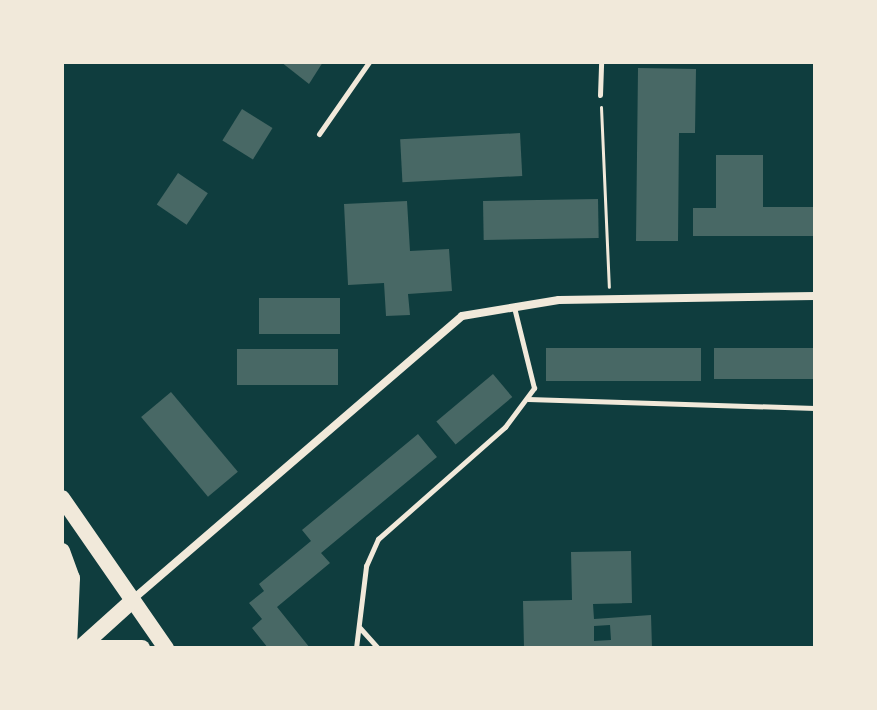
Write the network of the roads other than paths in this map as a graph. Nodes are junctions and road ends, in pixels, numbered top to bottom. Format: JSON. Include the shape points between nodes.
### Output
{"nodes":[{"id":1,"x":369,"y":62,"type":"edge"},
{"id":2,"x":601,"y":62,"type":"edge"},
{"id":3,"x":600,"y":95,"type":"road end"},
{"id":4,"x":319,"y":134,"type":"dead end"},
{"id":5,"x":815,"y":296,"type":"edge"},
{"id":6,"x":513,"y":304,"type":"junction"},
{"id":7,"x":528,"y":399,"type":"junction"},
{"id":8,"x":815,"y":408,"type":"edge"},
{"id":9,"x":62,"y":498,"type":"edge"},
{"id":10,"x":62,"y":551,"type":"edge"},
{"id":11,"x":132,"y":601,"type":"junction"},
{"id":12,"x":360,"y":628,"type":"junction"},
{"id":13,"x":69,"y":648,"type":"edge"},
{"id":14,"x":80,"y":648,"type":"edge"},
{"id":15,"x":96,"y":648,"type":"edge"},
{"id":16,"x":142,"y":648,"type":"edge"},
{"id":17,"x":166,"y":648,"type":"edge"},
{"id":18,"x":356,"y":648,"type":"edge"},
{"id":19,"x":378,"y":648,"type":"edge"}],
"edges":[{"from":1,"to":4,"type":"lane"},
{"from":2,"to":3,"type":"lane"},
{"from":5,"to":6,"type":"street"},
{"from":6,"to":7,"type":"lane","via":[[534,388]]},
{"from":6,"to":11,"type":"street","via":[[462,316]]},
{"from":7,"to":8,"type":"lane"},
{"from":7,"to":12,"type":"lane","via":[[378,539],[366,566]]},
{"from":9,"to":11,"type":"main road"},
{"from":10,"to":13,"type":"main road","via":[[72,578]]},
{"from":11,"to":14,"type":"main road"},
{"from":11,"to":17,"type":"main road"},
{"from":12,"to":18,"type":"lane"},
{"from":12,"to":19,"type":"lane"},
{"from":15,"to":16,"type":"main road"}]}
